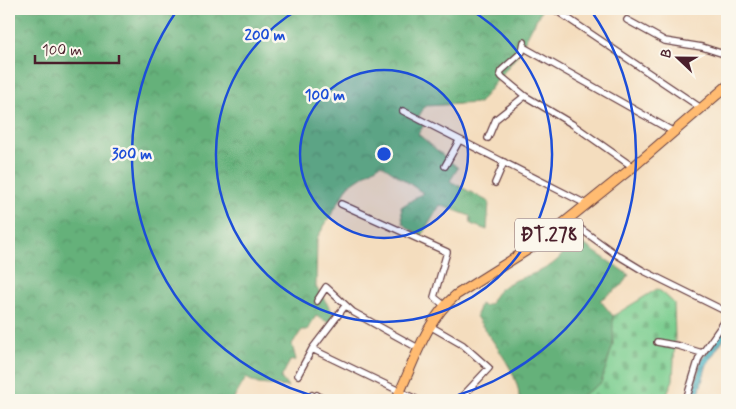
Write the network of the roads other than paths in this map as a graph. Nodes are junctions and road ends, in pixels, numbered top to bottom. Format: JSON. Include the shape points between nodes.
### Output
{"nodes":[{"id":1,"x":554,"y":9,"type":"edge"},
{"id":2,"x":721,"y":9,"type":"edge"},
{"id":3,"x":727,"y":12,"type":"edge"},
{"id":4,"x":627,"y":20,"type":"dead end"},
{"id":5,"x":727,"y":55,"type":"edge"},
{"id":6,"x":727,"y":86,"type":"edge"},
{"id":7,"x":524,"y":96,"type":"junction"},
{"id":8,"x":700,"y":108,"type":"junction"},
{"id":9,"x":403,"y":111,"type":"dead end"},
{"id":10,"x":674,"y":132,"type":"junction"},
{"id":11,"x":488,"y":138,"type":"dead end"},
{"id":12,"x":459,"y":140,"type":"junction"},
{"id":13,"x":504,"y":162,"type":"junction"},
{"id":14,"x":444,"y":166,"type":"dead end"},
{"id":15,"x":634,"y":167,"type":"junction"},
{"id":16,"x":496,"y":183,"type":"dead end"},
{"id":17,"x":341,"y":204,"type":"dead end"},
{"id":18,"x":586,"y":204,"type":"junction"},
{"id":19,"x":567,"y":219,"type":"junction"},
{"id":20,"x":316,"y":302,"type":"dead end"},
{"id":21,"x":444,"y":305,"type":"junction"},
{"id":22,"x":345,"y":306,"type":"junction"},
{"id":23,"x":727,"y":312,"type":"edge"},
{"id":24,"x":727,"y":318,"type":"edge"},
{"id":25,"x":430,"y":326,"type":"junction"},
{"id":26,"x":657,"y":342,"type":"dead end"},
{"id":27,"x":418,"y":348,"type":"junction"},
{"id":28,"x":312,"y":349,"type":"junction"},
{"id":29,"x":702,"y":353,"type":"junction"},
{"id":30,"x":298,"y":375,"type":"dead end"},
{"id":31,"x":464,"y":394,"type":"junction"},
{"id":32,"x":312,"y":397,"type":"edge"},
{"id":33,"x":398,"y":397,"type":"edge"},
{"id":34,"x":324,"y":400,"type":"edge"},
{"id":35,"x":418,"y":400,"type":"edge"},
{"id":36,"x":459,"y":400,"type":"edge"},
{"id":37,"x":470,"y":400,"type":"edge"},
{"id":38,"x":686,"y":400,"type":"edge"}],
"edges":[{"from":1,"to":8,"type":"street"},
{"from":2,"to":3,"type":"street"},
{"from":4,"to":5,"type":"street","via":[[665,41]]},
{"from":6,"to":8,"type":"main road","number":"ĐT.278"},
{"from":7,"to":10,"type":"street","via":[[500,75],[522,52],[524,45]]},
{"from":7,"to":11,"type":"street","via":[[496,119]]},
{"from":7,"to":15,"type":"street","via":[[572,124]]},
{"from":8,"to":10,"type":"main road","number":"ĐT.278"},
{"from":9,"to":12,"type":"street"},
{"from":10,"to":15,"type":"main road","number":"ĐT.278"},
{"from":12,"to":13,"type":"street"},
{"from":12,"to":14,"type":"street"},
{"from":13,"to":16,"type":"street"},
{"from":13,"to":18,"type":"street"},
{"from":15,"to":18,"type":"main road","number":"ĐT.278"},
{"from":17,"to":21,"type":"street","via":[[447,252],[434,297]]},
{"from":18,"to":19,"type":"main road","number":"ĐT.278"},
{"from":19,"to":21,"type":"main road","number":"ĐT.278","via":[[537,244]]},
{"from":19,"to":23,"type":"street","via":[[642,270]]},
{"from":20,"to":22,"type":"street","via":[[326,287]]},
{"from":21,"to":25,"type":"main road","number":"ĐT.278"},
{"from":22,"to":27,"type":"street"},
{"from":22,"to":28,"type":"street"},
{"from":24,"to":29,"type":"street"},
{"from":25,"to":27,"type":"main road","number":"ĐT.278"},
{"from":25,"to":31,"type":"street","via":[[463,344],[489,368]]},
{"from":26,"to":29,"type":"street"},
{"from":27,"to":33,"type":"main road","number":"ĐT.278"},
{"from":28,"to":30,"type":"street"},
{"from":28,"to":33,"type":"street"},
{"from":29,"to":38,"type":"street"},
{"from":31,"to":36,"type":"street"},
{"from":31,"to":37,"type":"street"},
{"from":32,"to":34,"type":"street"},
{"from":33,"to":35,"type":"street"}]}
